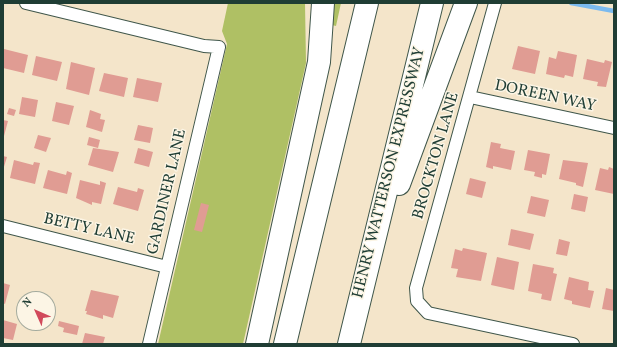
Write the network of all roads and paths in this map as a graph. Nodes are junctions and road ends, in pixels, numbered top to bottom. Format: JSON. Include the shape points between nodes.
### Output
{"nodes":[{"id":1,"x":26,"y":3,"type":"edge"},
{"id":2,"x":323,"y":3,"type":"edge"},
{"id":3,"x":367,"y":3,"type":"edge"},
{"id":4,"x":432,"y":3,"type":"edge"},
{"id":5,"x":466,"y":3,"type":"edge"},
{"id":6,"x":495,"y":3,"type":"edge"},
{"id":7,"x":470,"y":97,"type":"junction"},
{"id":8,"x":614,"y":128,"type":"edge"},
{"id":9,"x":3,"y":226,"type":"edge"},
{"id":10,"x":167,"y":267,"type":"junction"},
{"id":11,"x":363,"y":283,"type":"junction"},
{"id":12,"x":149,"y":344,"type":"edge"},
{"id":13,"x":257,"y":344,"type":"edge"},
{"id":14,"x":285,"y":344,"type":"edge"},
{"id":15,"x":349,"y":344,"type":"edge"},
{"id":16,"x":573,"y":344,"type":"edge"}],
"edges":[{"from":1,"to":10,"type":"street","name":"GARDINER LANE","via":[[204,46],[219,47]]},
{"from":2,"to":13,"type":"highway","via":[[319,62]]},
{"from":3,"to":14,"type":"highway"},
{"from":4,"to":11,"type":"highway","name":"HENRY WATTERSON EXPRESSWAY"},
{"from":5,"to":11,"type":"highway"},
{"from":6,"to":7,"type":"street","name":"BROCKTON LANE"},
{"from":7,"to":8,"type":"street","name":"DOREEN WAY"},
{"from":7,"to":16,"type":"street","name":"BROCKTON LANE","via":[[416,288],[417,300],[428,313]]},
{"from":9,"to":10,"type":"street","name":"BETTY LANE"},
{"from":10,"to":12,"type":"street","name":"GARDINER LANE"},
{"from":11,"to":15,"type":"highway","name":"HENRY WATTERSON EXPRESSWAY"}]}
